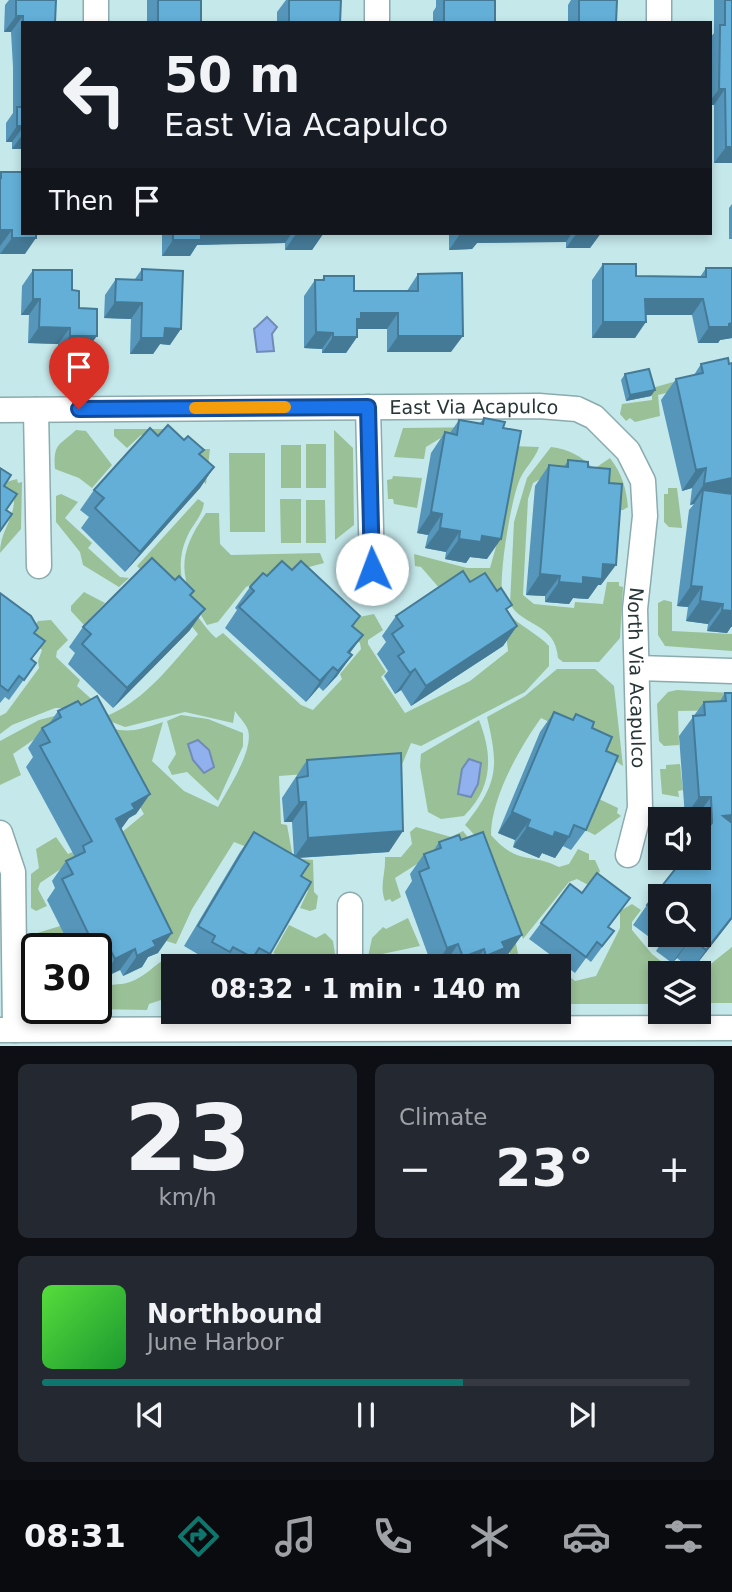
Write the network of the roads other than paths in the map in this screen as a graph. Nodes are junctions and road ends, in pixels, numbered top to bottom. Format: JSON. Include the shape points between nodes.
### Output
{"nodes":[{"id":1,"x":96,"y":0,"type":"edge"},
{"id":2,"x":377,"y":0,"type":"edge"},
{"id":3,"x":659,"y":0,"type":"edge"},
{"id":4,"x":96,"y":21,"type":"edge"},
{"id":5,"x":377,"y":21,"type":"edge"},
{"id":6,"x":659,"y":21,"type":"edge"},
{"id":7,"x":368,"y":407,"type":"junction"},
{"id":8,"x":0,"y":410,"type":"edge"},
{"id":9,"x":36,"y":410,"type":"junction"},
{"id":10,"x":607,"y":428,"type":"joint"},
{"id":11,"x":39,"y":566,"type":"dead end"},
{"id":12,"x":372,"y":569,"type":"dead end"},
{"id":13,"x":638,"y":668,"type":"junction"},
{"id":14,"x":732,"y":671,"type":"edge"},
{"id":15,"x":0,"y":834,"type":"edge"},
{"id":16,"x":628,"y":855,"type":"dead end"},
{"id":17,"x":350,"y":905,"type":"dead end"},
{"id":18,"x":350,"y":954,"type":"edge"},
{"id":19,"x":236,"y":1024,"type":"edge"},
{"id":20,"x":395,"y":1024,"type":"edge"},
{"id":21,"x":732,"y":1028,"type":"edge"},
{"id":22,"x":7,"y":1030,"type":"edge"},
{"id":23,"x":592,"y":1037,"type":"edge"}],
"edges":[{"from":1,"to":4,"type":"street"},
{"from":2,"to":5,"type":"street"},
{"from":3,"to":6,"type":"street"},
{"from":7,"to":9,"type":"street","name":"East Via Acapulco"},
{"from":7,"to":10,"type":"street","name":"East Via Acapulco","via":[[561,407],[577,409]]},
{"from":7,"to":12,"type":"street"},
{"from":8,"to":9,"type":"street","name":"East Via Acapulco"},
{"from":9,"to":11,"type":"street"},
{"from":10,"to":13,"type":"street","name":"North Via Acapulco","via":[[628,451],[643,481],[645,520],[635,609]]},
{"from":13,"to":14,"type":"street"},
{"from":13,"to":16,"type":"street","name":"North Via Acapulco","via":[[640,808]]},
{"from":15,"to":22,"type":"street","via":[[13,872]]},
{"from":17,"to":18,"type":"street"},
{"from":19,"to":22,"type":"street"},
{"from":20,"to":23,"type":"street"},
{"from":21,"to":23,"type":"street"}]}
